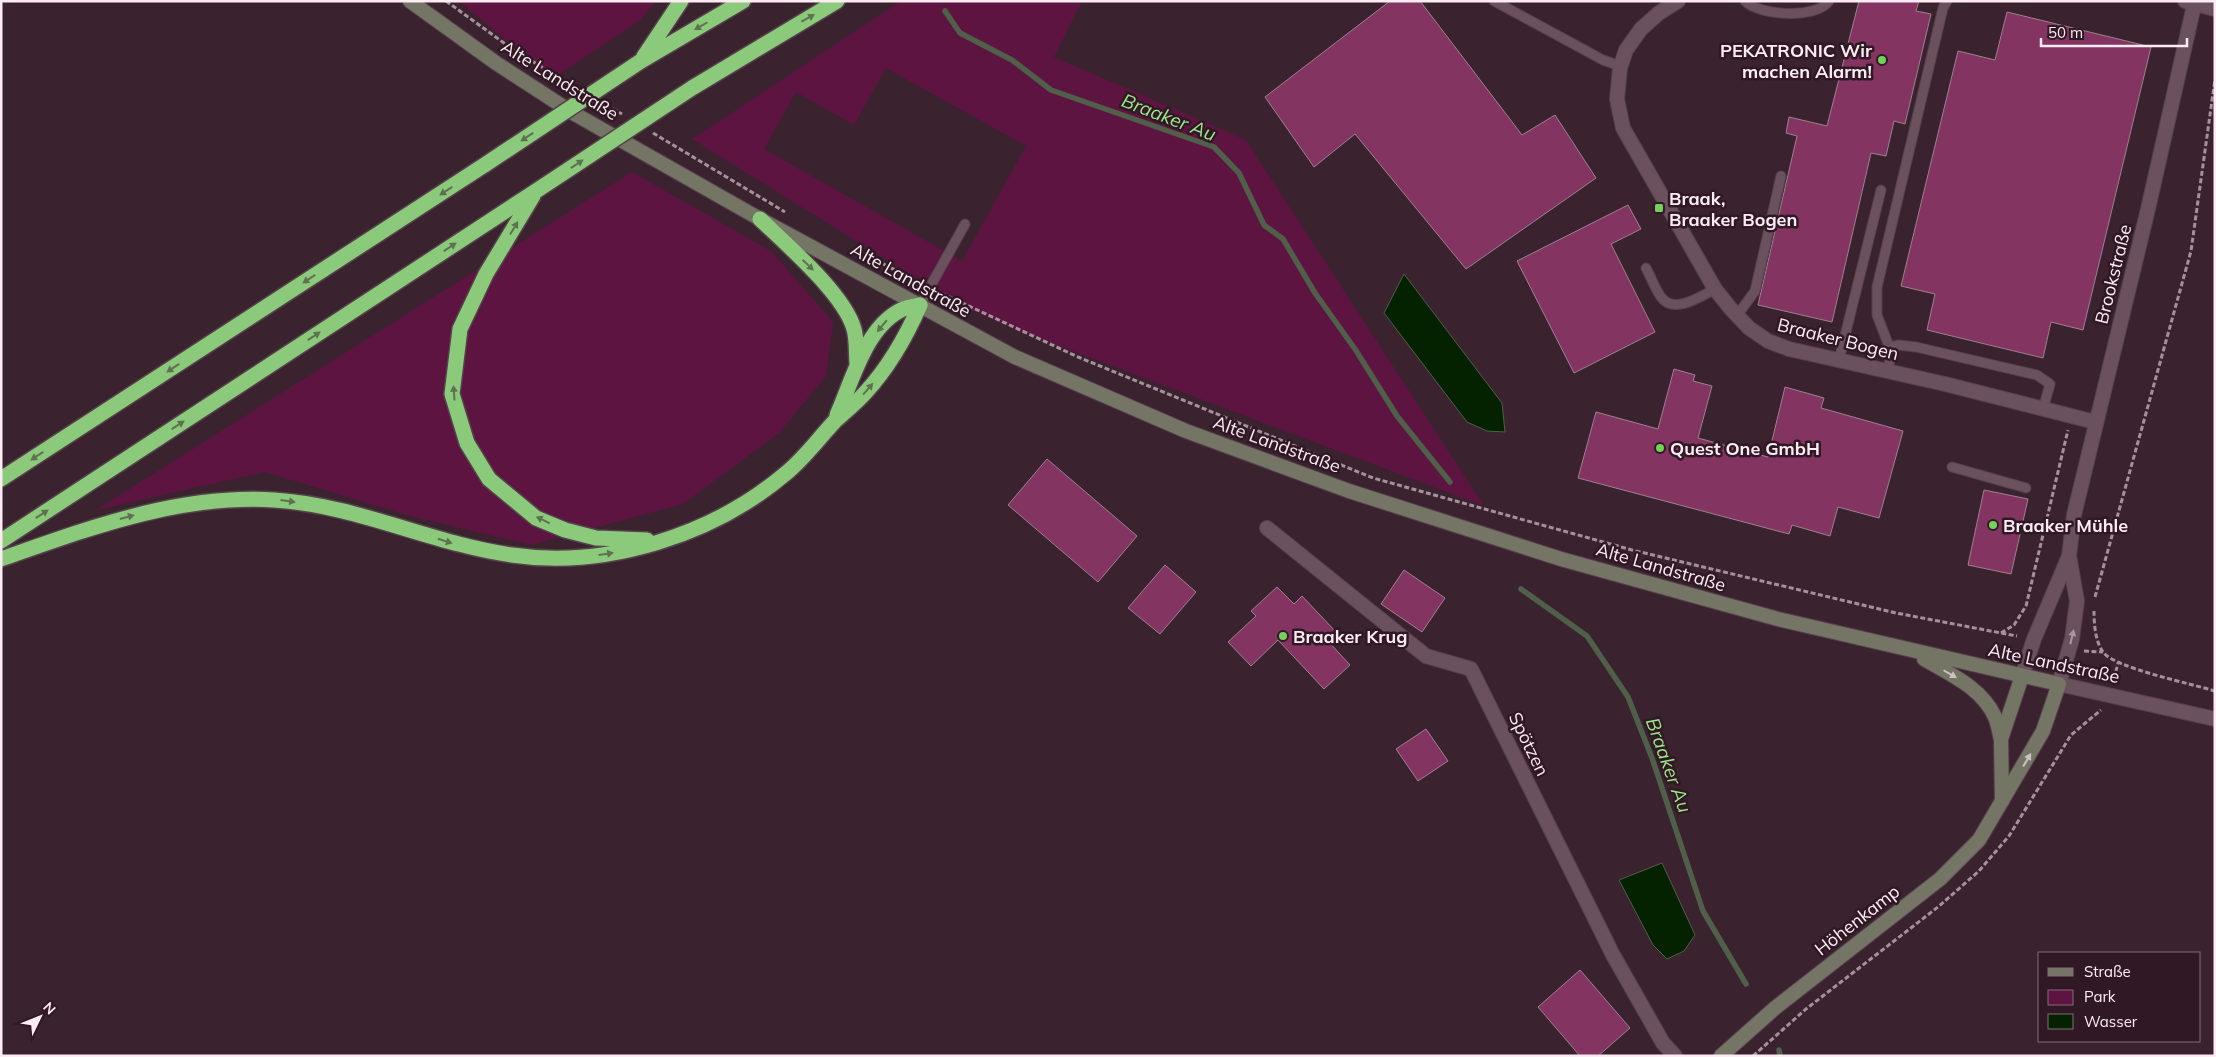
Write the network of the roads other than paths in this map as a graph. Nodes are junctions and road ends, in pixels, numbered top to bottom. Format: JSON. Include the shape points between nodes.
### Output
{"nodes":[{"id":1,"x":410,"y":1,"type":"edge"},
{"id":2,"x":681,"y":1,"type":"edge"},
{"id":3,"x":743,"y":1,"type":"edge"},
{"id":4,"x":837,"y":1,"type":"edge"},
{"id":5,"x":1494,"y":1,"type":"edge"},
{"id":6,"x":1746,"y":1,"type":"edge"},
{"id":7,"x":1829,"y":1,"type":"edge"},
{"id":8,"x":1947,"y":1,"type":"edge"},
{"id":9,"x":2192,"y":2,"type":"edge"},
{"id":10,"x":1671,"y":3,"type":"edge"},
{"id":11,"x":2215,"y":9,"type":"edge"},
{"id":12,"x":641,"y":61,"type":"junction"},
{"id":13,"x":1620,"y":66,"type":"junction"},
{"id":14,"x":1781,"y":176,"type":"dead end"},
{"id":15,"x":1881,"y":190,"type":"dead end"},
{"id":16,"x":536,"y":191,"type":"junction"},
{"id":17,"x":760,"y":219,"type":"junction"},
{"id":18,"x":964,"y":224,"type":"dead end"},
{"id":19,"x":1646,"y":268,"type":"dead end"},
{"id":20,"x":1715,"y":289,"type":"junction"},
{"id":21,"x":920,"y":305,"type":"junction"},
{"id":22,"x":1736,"y":317,"type":"junction"},
{"id":23,"x":1891,"y":347,"type":"junction"},
{"id":24,"x":1839,"y":360,"type":"junction"},
{"id":25,"x":857,"y":363,"type":"junction"},
{"id":26,"x":1887,"y":371,"type":"junction"},
{"id":27,"x":2043,"y":409,"type":"junction"},
{"id":28,"x":2095,"y":422,"type":"junction"},
{"id":29,"x":833,"y":423,"type":"junction"},
{"id":30,"x":1952,"y":467,"type":"dead end"},
{"id":31,"x":1,"y":479,"type":"edge"},
{"id":32,"x":2026,"y":488,"type":"dead end"},
{"id":33,"x":1267,"y":528,"type":"dead end"},
{"id":34,"x":1,"y":541,"type":"edge"},
{"id":35,"x":658,"y":541,"type":"junction"},
{"id":36,"x":2069,"y":556,"type":"junction"},
{"id":37,"x":1,"y":560,"type":"edge"},
{"id":38,"x":1907,"y":650,"type":"junction"},
{"id":39,"x":2022,"y":676,"type":"junction"},
{"id":40,"x":2059,"y":684,"type":"junction"},
{"id":41,"x":2215,"y":719,"type":"edge"},
{"id":42,"x":2001,"y":739,"type":"junction"},
{"id":43,"x":2002,"y":802,"type":"junction"},
{"id":44,"x":1675,"y":1056,"type":"edge"},
{"id":45,"x":1721,"y":1056,"type":"edge"}],
"edges":[{"from":1,"to":17,"type":"main road","name":"Alte Landstraße","via":[[573,113]]},
{"from":2,"to":12,"type":"highway"},
{"from":3,"to":12,"type":"highway","one_way":true},
{"from":16,"to":4,"type":"highway","one_way":true,"bridge":true,"via":[[692,88]]},
{"from":5,"to":13,"type":"lane"},
{"from":6,"to":7,"type":"lane","via":[[1750,6],[1775,12],[1805,14],[1825,7]]},
{"from":8,"to":23,"type":"lane","via":[[1877,287],[1877,315]]},
{"from":9,"to":11,"type":"street"},
{"from":9,"to":28,"type":"street","name":"Brookstraße","via":[[2148,209]]},
{"from":10,"to":13,"type":"street","name":"Braaker Bogen","via":[[1641,29],[1626,50]]},
{"from":12,"to":31,"type":"highway","one_way":true,"bridge":true},
{"from":13,"to":20,"type":"street","name":"Braaker Bogen","via":[[1617,99],[1623,128]]},
{"from":14,"to":22,"type":"lane","via":[[1755,292]]},
{"from":15,"to":24,"type":"lane"},
{"from":34,"to":16,"type":"highway","one_way":true},
{"from":35,"to":16,"type":"highway","one_way":true,"via":[[596,538],[536,518],[489,479],[467,444],[452,394],[460,329],[486,274]]},
{"from":17,"to":21,"type":"main road","name":"Alte Landstraße"},
{"from":17,"to":25,"type":"highway","one_way":true,"via":[[812,269],[842,307],[854,329]]},
{"from":18,"to":21,"type":"lane"},
{"from":19,"to":20,"type":"lane","via":[[1667,303],[1688,302]]},
{"from":20,"to":22,"type":"street","name":"Braaker Bogen"},
{"from":21,"to":25,"type":"highway","one_way":true,"via":[[889,318]]},
{"from":29,"to":21,"type":"highway","one_way":true,"via":[[866,392],[892,359]]},
{"from":21,"to":38,"type":"main road","name":"Alte Landstraße","via":[[1033,364],[1186,431],[1349,491],[1561,559],[1778,619]]},
{"from":22,"to":24,"type":"street","name":"Braaker Bogen","via":[[1768,341]]},
{"from":23,"to":26,"type":"lane"},
{"from":23,"to":27,"type":"lane","via":[[1916,348],[2037,375],[2050,384]]},
{"from":24,"to":26,"type":"street","name":"Braaker Bogen"},
{"from":25,"to":29,"type":"highway"},
{"from":26,"to":27,"type":"street","name":"Braaker Bogen"},
{"from":27,"to":28,"type":"street","name":"Braaker Bogen"},
{"from":28,"to":36,"type":"street","name":"Brookstraße","via":[[2074,515]]},
{"from":29,"to":35,"type":"highway","via":[[786,474],[749,502],[716,520]]},
{"from":30,"to":32,"type":"lane"},
{"from":33,"to":44,"type":"street","name":"Spötzen","via":[[1426,656],[1471,669],[1613,954],[1663,1043]]},
{"from":37,"to":35,"type":"highway","one_way":true,"via":[[133,515],[187,504],[241,499],[317,505],[514,556],[595,556]]},
{"from":36,"to":39,"type":"street","name":"Brookstraße"},
{"from":40,"to":36,"type":"street","name":"Brookstraße","one_way":true,"via":[[2072,639],[2076,601]]},
{"from":38,"to":39,"type":"main road","name":"Alte Landstraße"},
{"from":38,"to":42,"type":"main road","one_way":true,"via":[[1971,687],[1995,717]]},
{"from":39,"to":40,"type":"main road","name":"Alte Landstraße"},
{"from":39,"to":42,"type":"main road"},
{"from":40,"to":41,"type":"street","name":"Alte Landstraße"},
{"from":43,"to":40,"type":"main road","name":"Höhenkamp","one_way":true,"via":[[2043,731]]},
{"from":42,"to":43,"type":"main road"},
{"from":43,"to":45,"type":"main road","name":"Höhenkamp","via":[[1979,840],[1940,879],[1775,1008]]}]}
